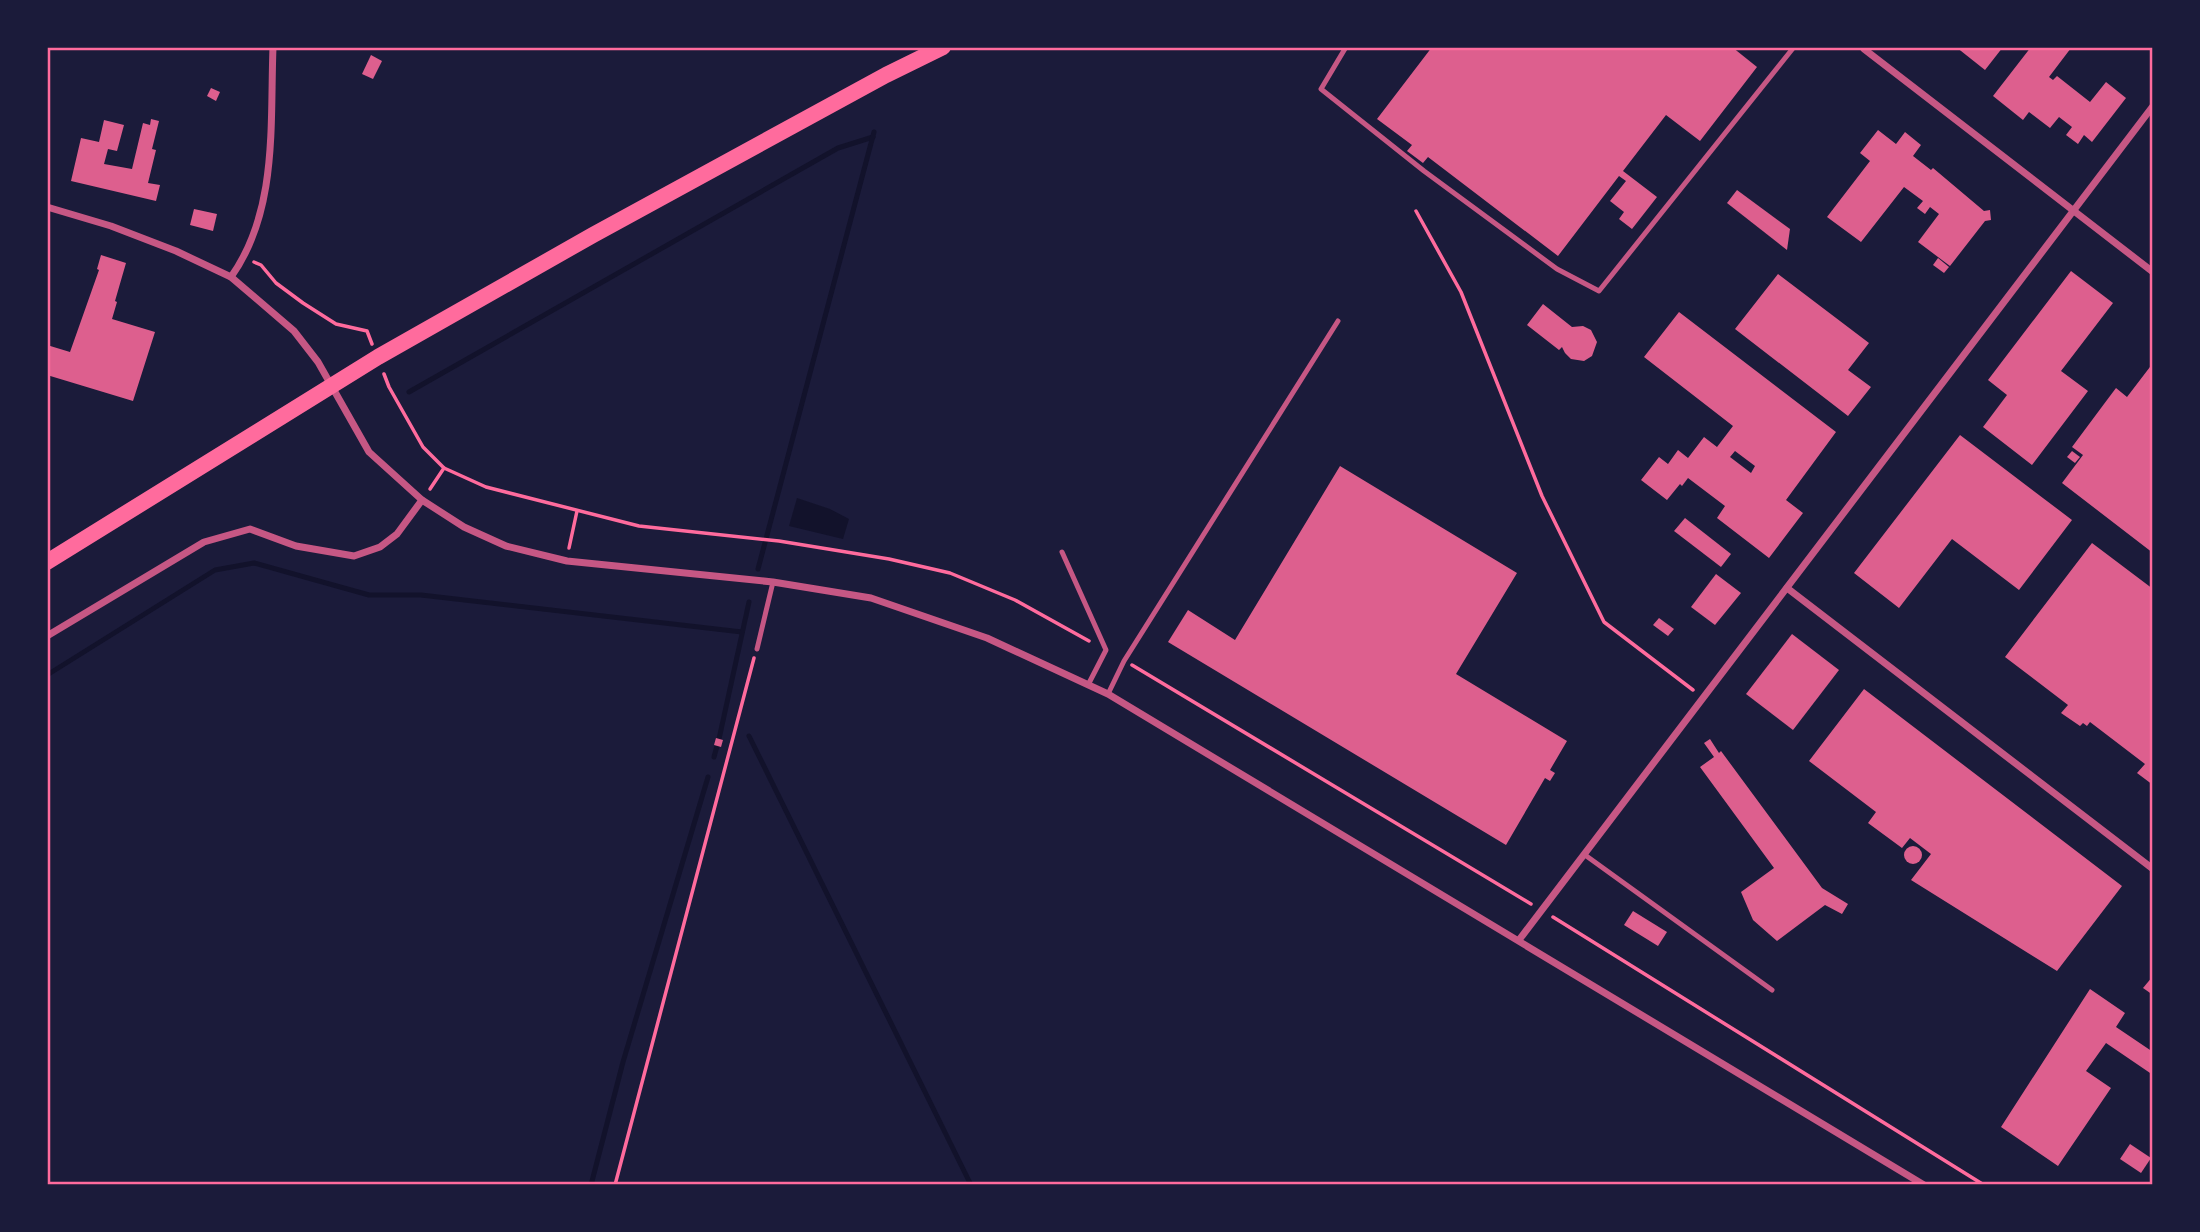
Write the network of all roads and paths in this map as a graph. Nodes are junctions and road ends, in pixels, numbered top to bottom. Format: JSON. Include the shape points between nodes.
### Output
{"nodes":[{"id":1,"x":273,"y":47,"type":"edge"},
{"id":2,"x":943,"y":47,"type":"edge"},
{"id":3,"x":1346,"y":47,"type":"edge"},
{"id":4,"x":1794,"y":47,"type":"edge"},
{"id":5,"x":1862,"y":48,"type":"edge"},
{"id":6,"x":2153,"y":106,"type":"edge"},
{"id":7,"x":47,"y":207,"type":"edge"},
{"id":8,"x":1416,"y":211,"type":"dead end"},
{"id":9,"x":2073,"y":211,"type":"junction"},
{"id":10,"x":2153,"y":272,"type":"edge"},
{"id":11,"x":232,"y":277,"type":"junction"},
{"id":12,"x":1338,"y":321,"type":"dead end"},
{"id":13,"x":331,"y":385,"type":"junction"},
{"id":14,"x":422,"y":500,"type":"junction"},
{"id":15,"x":577,"y":511,"type":"junction"},
{"id":16,"x":1062,"y":552,"type":"dead end"},
{"id":17,"x":567,"y":561,"type":"junction"},
{"id":18,"x":47,"y":562,"type":"edge"},
{"id":19,"x":773,"y":582,"type":"junction"},
{"id":20,"x":1787,"y":588,"type":"junction"},
{"id":21,"x":47,"y":636,"type":"edge"},
{"id":22,"x":757,"y":649,"type":"joint"},
{"id":23,"x":1106,"y":650,"type":"junction"},
{"id":24,"x":1124,"y":661,"type":"junction"},
{"id":25,"x":1088,"y":685,"type":"junction"},
{"id":26,"x":1108,"y":694,"type":"junction"},
{"id":27,"x":1703,"y":698,"type":"junction"},
{"id":28,"x":1585,"y":855,"type":"junction"},
{"id":29,"x":2153,"y":869,"type":"edge"},
{"id":30,"x":1542,"y":911,"type":"junction"},
{"id":31,"x":1520,"y":940,"type":"junction"},
{"id":32,"x":1772,"y":989,"type":"dead end"},
{"id":33,"x":615,"y":1185,"type":"edge"},
{"id":34,"x":1924,"y":1185,"type":"edge"},
{"id":35,"x":1984,"y":1185,"type":"edge"}],
"edges":[{"from":1,"to":11,"type":"street","via":[[268,173],[260,220]]},
{"from":2,"to":13,"type":"main road","via":[[593,235]]},
{"from":3,"to":4,"type":"lane","via":[[1321,89],[1557,269],[1599,291]]},
{"from":5,"to":9,"type":"street"},
{"from":6,"to":9,"type":"street"},
{"from":7,"to":11,"type":"street","via":[[111,226]]},
{"from":8,"to":27,"type":"path","via":[[1461,292],[1542,496],[1604,622]]},
{"from":9,"to":10,"type":"street"},
{"from":9,"to":20,"type":"street"},
{"from":11,"to":13,"type":"street","via":[[294,331]]},
{"from":12,"to":24,"type":"lane"},
{"from":13,"to":14,"type":"street","via":[[369,452]]},
{"from":13,"to":18,"type":"main road"},
{"from":14,"to":15,"type":"path","via":[[444,468],[486,487]]},
{"from":14,"to":17,"type":"street","via":[[464,527],[506,546]]},
{"from":14,"to":21,"type":"street","via":[[397,534],[380,547],[354,556],[296,546],[250,529],[204,542]]},
{"from":15,"to":17,"type":"path"},
{"from":15,"to":23,"type":"path","via":[[639,526],[779,541],[950,573],[1015,600]]},
{"from":16,"to":23,"type":"lane"},
{"from":17,"to":19,"type":"street"},
{"from":19,"to":22,"type":"lane"},
{"from":19,"to":25,"type":"street","via":[[871,598],[987,638]]},
{"from":20,"to":27,"type":"street"},
{"from":20,"to":29,"type":"street"},
{"from":22,"to":33,"type":"path"},
{"from":23,"to":25,"type":"lane"},
{"from":24,"to":26,"type":"lane"},
{"from":24,"to":30,"type":"path"},
{"from":25,"to":26,"type":"street"},
{"from":26,"to":31,"type":"street"},
{"from":27,"to":28,"type":"street"},
{"from":28,"to":30,"type":"street"},
{"from":28,"to":32,"type":"lane"},
{"from":30,"to":31,"type":"street"},
{"from":30,"to":35,"type":"path"},
{"from":31,"to":34,"type":"street"}]}
